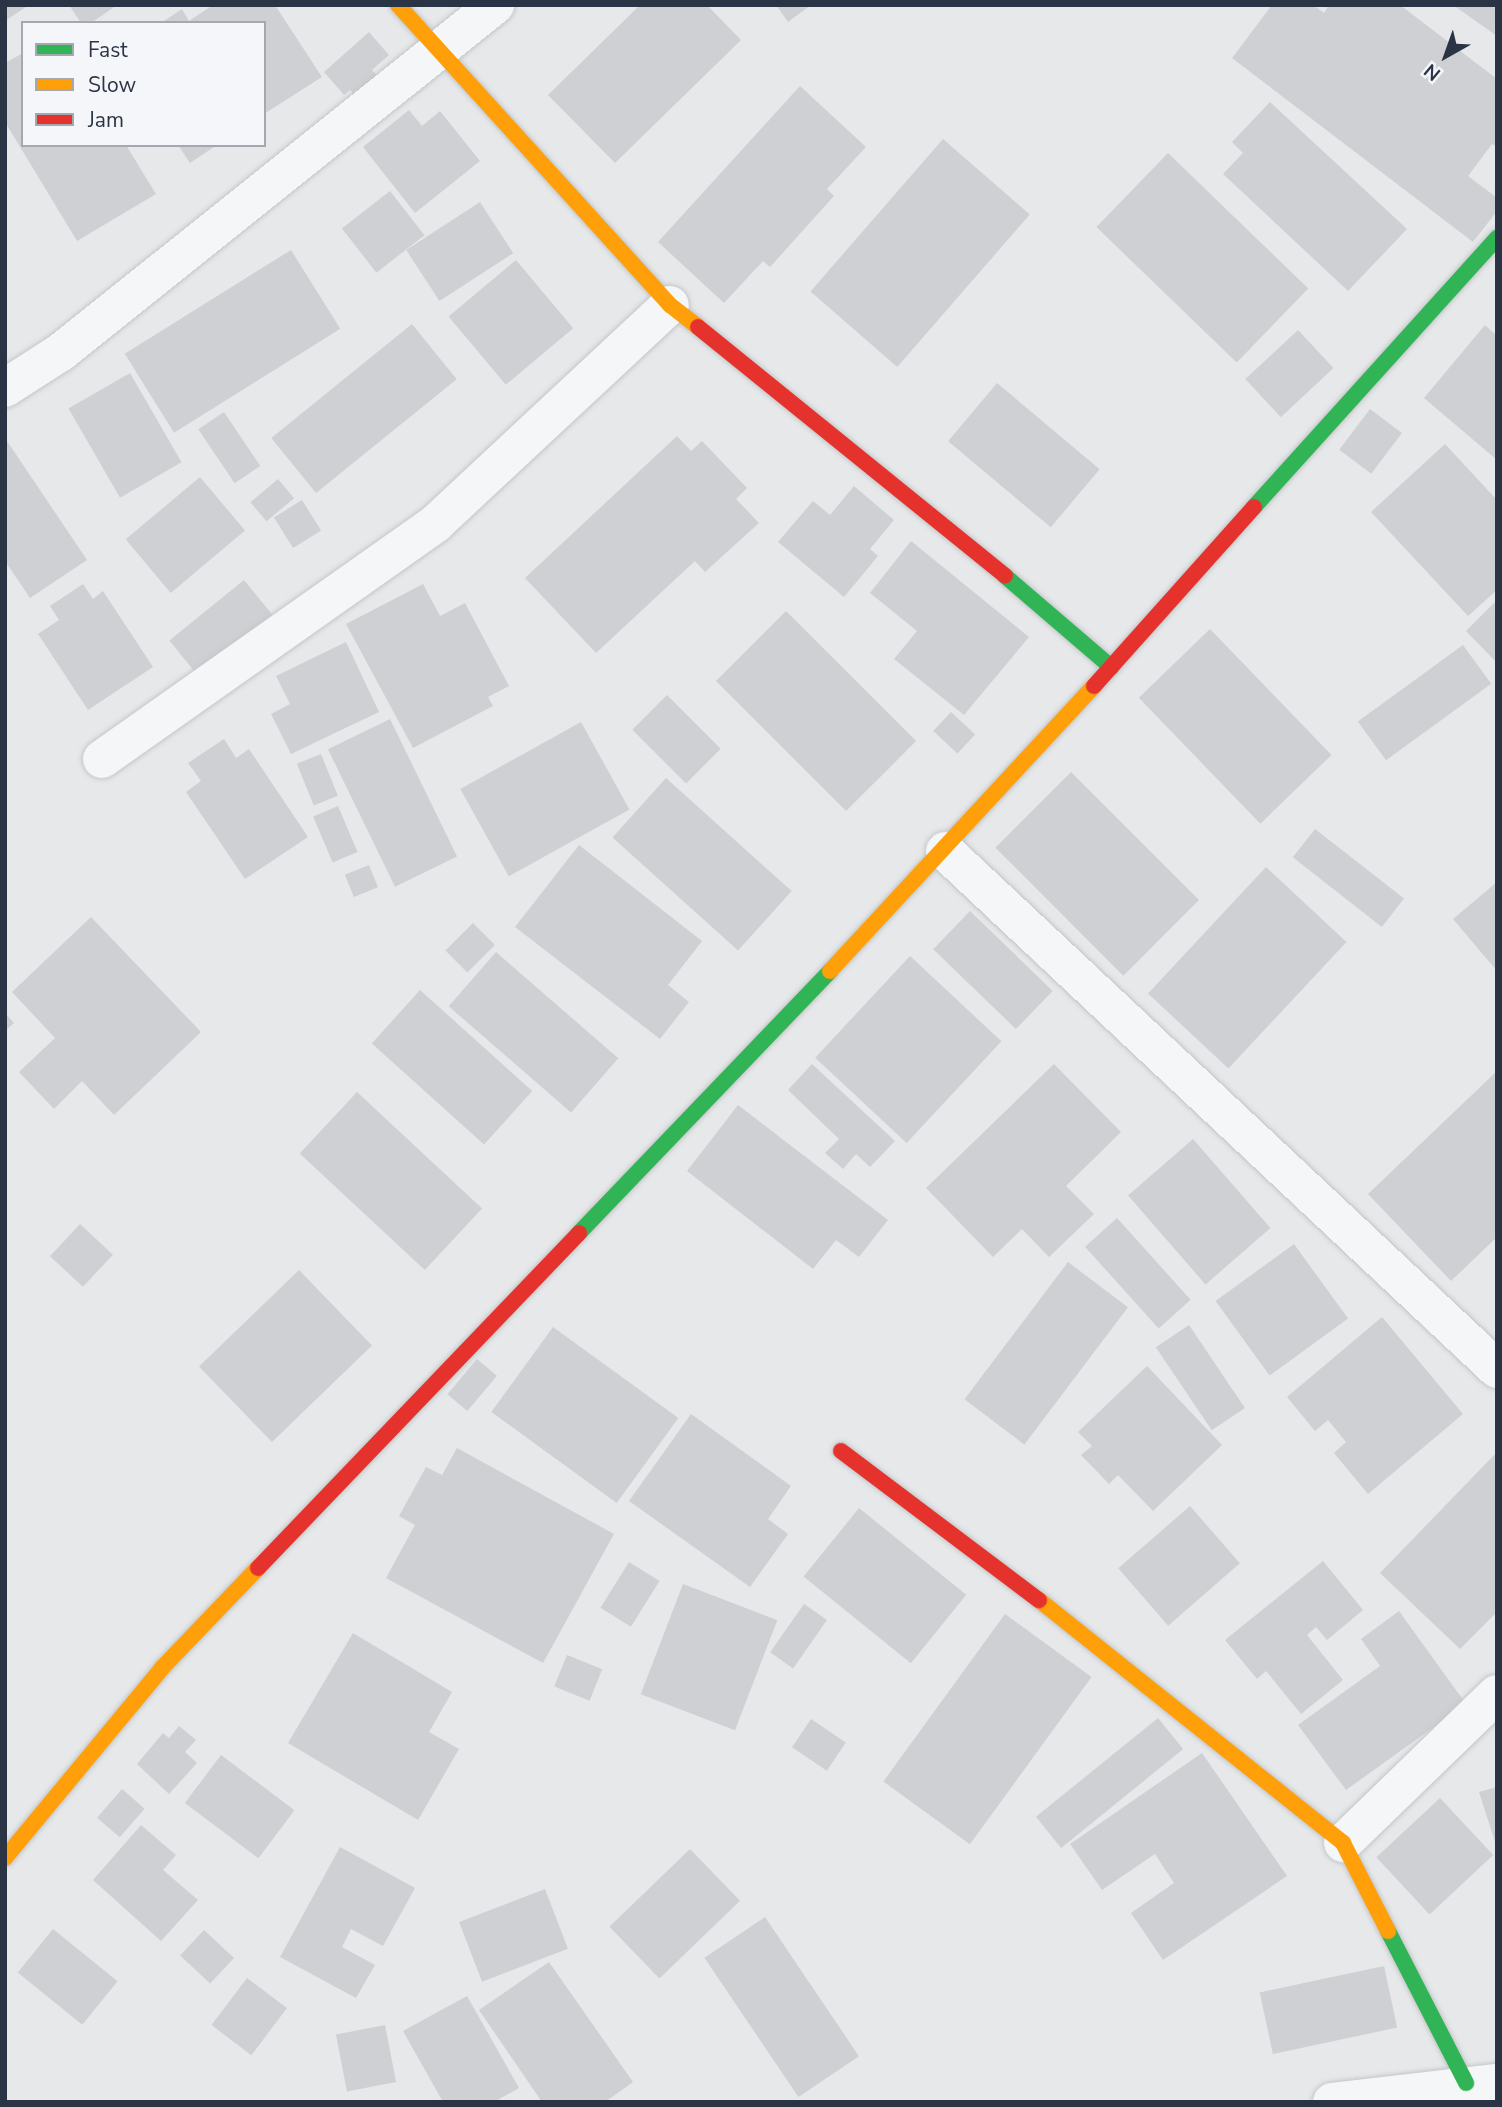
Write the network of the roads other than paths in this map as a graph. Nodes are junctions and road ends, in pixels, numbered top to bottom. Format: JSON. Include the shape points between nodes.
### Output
{"nodes":[{"id":1,"x":398,"y":5,"type":"edge"},
{"id":2,"x":495,"y":5,"type":"edge"},
{"id":3,"x":443,"y":52,"type":"junction"},
{"id":4,"x":1497,"y":238,"type":"edge"},
{"id":5,"x":670,"y":305,"type":"junction"},
{"id":6,"x":5,"y":388,"type":"edge"},
{"id":7,"x":1111,"y":667,"type":"junction"},
{"id":8,"x":102,"y":759,"type":"dead end"},
{"id":9,"x":945,"y":851,"type":"junction"},
{"id":10,"x":1497,"y":1369,"type":"edge"},
{"id":11,"x":841,"y":1451,"type":"dead end"},
{"id":12,"x":1497,"y":1693,"type":"edge"},
{"id":13,"x":1343,"y":1843,"type":"junction"},
{"id":14,"x":5,"y":1858,"type":"edge"},
{"id":15,"x":1481,"y":2083,"type":"edge"},
{"id":16,"x":1332,"y":2102,"type":"edge"}],
"edges":[{"from":1,"to":3,"type":"street"},
{"from":2,"to":3,"type":"street"},
{"from":3,"to":5,"type":"street"},
{"from":3,"to":6,"type":"street","via":[[61,352]]},
{"from":4,"to":7,"type":"street"},
{"from":5,"to":7,"type":"street","via":[[917,501]]},
{"from":5,"to":8,"type":"street","via":[[435,524]]},
{"from":7,"to":9,"type":"street"},
{"from":9,"to":10,"type":"street"},
{"from":9,"to":14,"type":"street","via":[[162,1668]]},
{"from":11,"to":13,"type":"street","via":[[1087,1636]]},
{"from":12,"to":13,"type":"street"},
{"from":13,"to":15,"type":"street"},
{"from":15,"to":16,"type":"street"}]}
